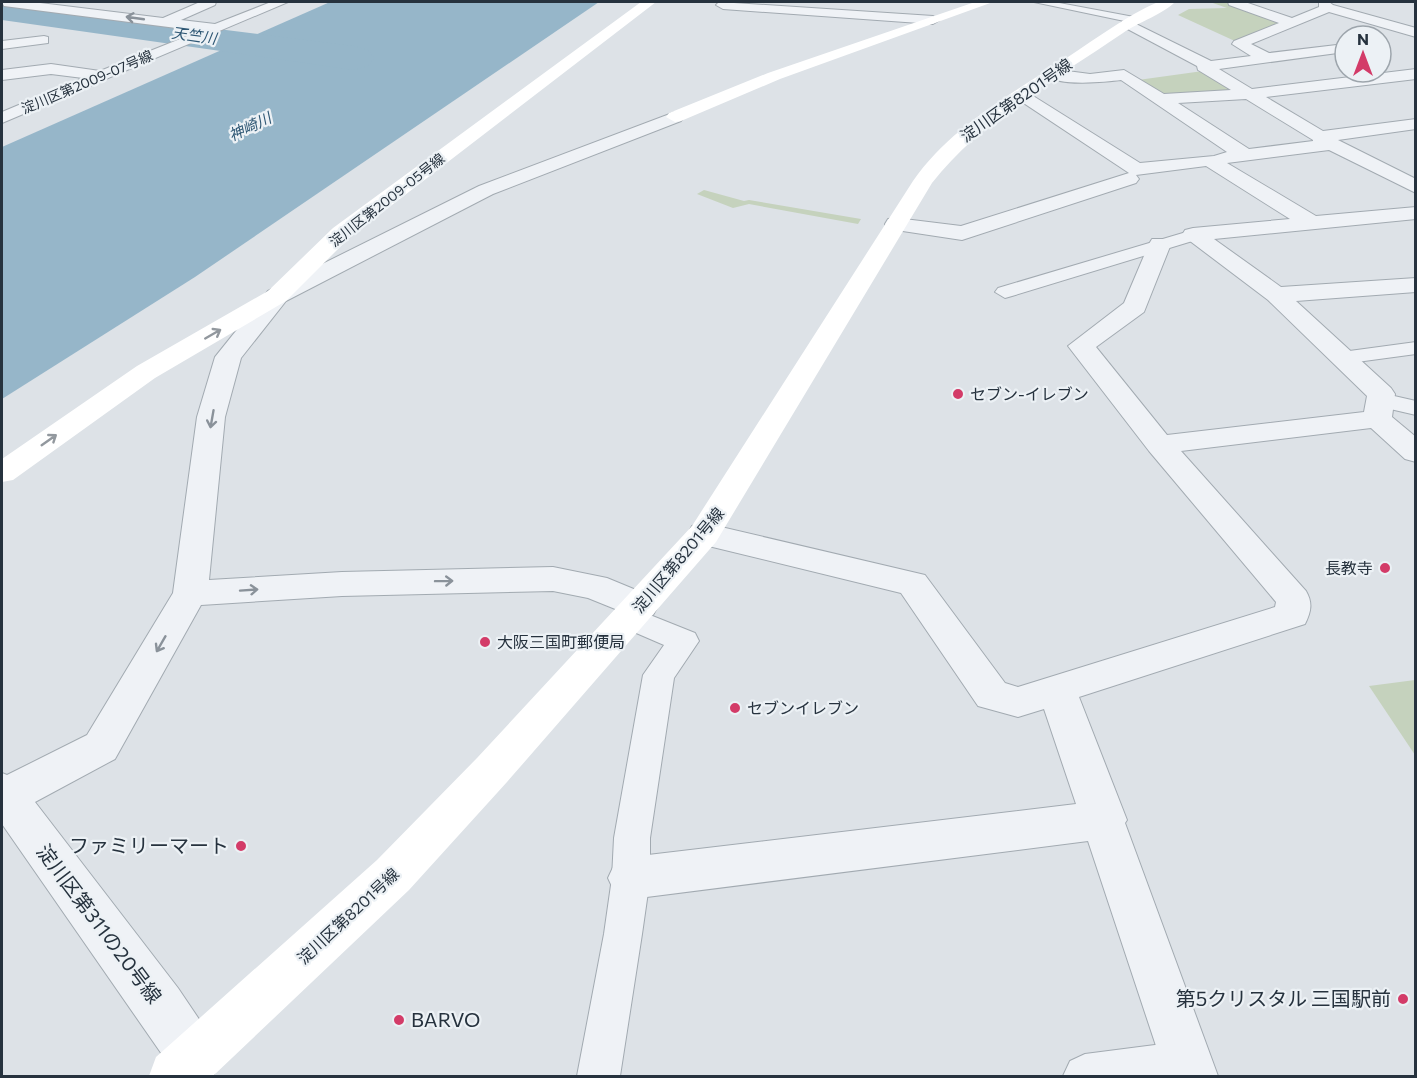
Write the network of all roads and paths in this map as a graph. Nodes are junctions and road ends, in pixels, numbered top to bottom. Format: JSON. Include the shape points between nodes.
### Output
{"nodes":[{"id":1,"x":6,"y":2,"type":"edge"},
{"id":2,"x":87,"y":2,"type":"edge"},
{"id":3,"x":210,"y":2,"type":"edge"},
{"id":4,"x":281,"y":2,"type":"edge"},
{"id":5,"x":650,"y":2,"type":"edge"},
{"id":6,"x":726,"y":2,"type":"edge"},
{"id":7,"x":986,"y":2,"type":"edge"},
{"id":8,"x":1039,"y":2,"type":"edge"},
{"id":9,"x":1168,"y":2,"type":"edge"},
{"id":10,"x":1234,"y":2,"type":"edge"},
{"id":11,"x":1322,"y":4,"type":"edge"},
{"id":12,"x":68,"y":10,"type":"junction"},
{"id":13,"x":933,"y":20,"type":"junction"},
{"id":14,"x":165,"y":22,"type":"junction"},
{"id":15,"x":1130,"y":22,"type":"junction"},
{"id":16,"x":1297,"y":22,"type":"junction"},
{"id":17,"x":1320,"y":27,"type":"dead end"},
{"id":18,"x":212,"y":29,"type":"junction"},
{"id":19,"x":1416,"y":33,"type":"edge"},
{"id":20,"x":44,"y":40,"type":"dead end"},
{"id":21,"x":2,"y":45,"type":"edge"},
{"id":22,"x":1333,"y":50,"type":"edge"},
{"id":23,"x":1267,"y":58,"type":"junction"},
{"id":24,"x":1206,"y":67,"type":"junction"},
{"id":25,"x":1183,"y":70,"type":"dead end"},
{"id":26,"x":1052,"y":74,"type":"junction"},
{"id":27,"x":1416,"y":74,"type":"edge"},
{"id":28,"x":2,"y":75,"type":"edge"},
{"id":29,"x":1151,"y":75,"type":"dead end"},
{"id":30,"x":100,"y":76,"type":"junction"},
{"id":31,"x":1129,"y":78,"type":"junction"},
{"id":32,"x":1022,"y":94,"type":"junction"},
{"id":33,"x":1253,"y":94,"type":"junction"},
{"id":34,"x":1160,"y":99,"type":"junction"},
{"id":35,"x":2,"y":118,"type":"edge"},
{"id":36,"x":1416,"y":124,"type":"edge"},
{"id":37,"x":1326,"y":140,"type":"junction"},
{"id":38,"x":1245,"y":155,"type":"junction"},
{"id":39,"x":1209,"y":160,"type":"junction"},
{"id":40,"x":1129,"y":179,"type":"dead end"},
{"id":41,"x":1416,"y":187,"type":"edge"},
{"id":42,"x":1416,"y":213,"type":"edge"},
{"id":43,"x":897,"y":224,"type":"junction"},
{"id":44,"x":1313,"y":224,"type":"junction"},
{"id":45,"x":1193,"y":235,"type":"junction"},
{"id":46,"x":1160,"y":244,"type":"junction"},
{"id":47,"x":1416,"y":285,"type":"edge"},
{"id":48,"x":1005,"y":292,"type":"dead end"},
{"id":49,"x":277,"y":296,"type":"junction"},
{"id":50,"x":1276,"y":296,"type":"junction"},
{"id":51,"x":1416,"y":348,"type":"edge"},
{"id":52,"x":1342,"y":358,"type":"junction"},
{"id":53,"x":1416,"y":408,"type":"edge"},
{"id":54,"x":1379,"y":410,"type":"junction"},
{"id":55,"x":1159,"y":445,"type":"junction"},
{"id":56,"x":1416,"y":453,"type":"edge"},
{"id":57,"x":2,"y":473,"type":"edge"},
{"id":58,"x":704,"y":534,"type":"junction"},
{"id":59,"x":190,"y":593,"type":"junction"},
{"id":60,"x":635,"y":612,"type":"junction"},
{"id":61,"x":1058,"y":692,"type":"junction"},
{"id":62,"x":2,"y":795,"type":"edge"},
{"id":63,"x":1105,"y":820,"type":"junction"},
{"id":64,"x":632,"y":878,"type":"junction"},
{"id":65,"x":185,"y":1067,"type":"edge"},
{"id":66,"x":1189,"y":1070,"type":"edge"},
{"id":67,"x":598,"y":1077,"type":"edge"},
{"id":68,"x":1084,"y":1077,"type":"edge"}],
"edges":[{"from":1,"to":12,"type":"street"},
{"from":2,"to":12,"type":"street"},
{"from":3,"to":14,"type":"street"},
{"from":4,"to":18,"type":"street","name":"淀川区第2009-07号線"},
{"from":5,"to":49,"type":"street","name":"淀川区第2009-05号線","via":[[341,233]]},
{"from":6,"to":13,"type":"street","via":[[723,5]]},
{"from":7,"to":13,"type":"street"},
{"from":8,"to":15,"type":"lane"},
{"from":9,"to":15,"type":"street","name":"淀川区第8201号線"},
{"from":10,"to":16,"type":"street"},
{"from":11,"to":16,"type":"street"},
{"from":11,"to":19,"type":"street"},
{"from":14,"to":12,"type":"street","one_way":true},
{"from":13,"to":49,"type":"street","via":[[774,76],[486,190]]},
{"from":14,"to":18,"type":"street"},
{"from":15,"to":24,"type":"street"},
{"from":15,"to":26,"type":"street","name":"淀川区第8201号線"},
{"from":16,"to":17,"type":"street"},
{"from":16,"to":23,"type":"street","via":[[1239,44]]},
{"from":18,"to":30,"type":"street","name":"淀川区第2009-07号線"},
{"from":20,"to":21,"type":"lane"},
{"from":22,"to":23,"type":"street"},
{"from":23,"to":24,"type":"street"},
{"from":24,"to":25,"type":"street"},
{"from":24,"to":33,"type":"street"},
{"from":26,"to":31,"type":"street","via":[[1075,78],[1116,74]]},
{"from":26,"to":32,"type":"street","name":"淀川区第8201号線"},
{"from":27,"to":33,"type":"street"},
{"from":28,"to":30,"type":"street","via":[[51,69]]},
{"from":29,"to":31,"type":"street"},
{"from":30,"to":35,"type":"street","name":"淀川区第2009-07号線"},
{"from":31,"to":34,"type":"street"},
{"from":32,"to":39,"type":"street","via":[[1136,169]]},
{"from":32,"to":43,"type":"street","name":"淀川区第8201号線","via":[[949,148]]},
{"from":33,"to":34,"type":"street"},
{"from":33,"to":37,"type":"street"},
{"from":34,"to":38,"type":"street"},
{"from":36,"to":37,"type":"street"},
{"from":37,"to":38,"type":"street"},
{"from":37,"to":41,"type":"street"},
{"from":38,"to":39,"type":"street"},
{"from":39,"to":44,"type":"street"},
{"from":40,"to":43,"type":"street","via":[[962,233]]},
{"from":42,"to":44,"type":"street"},
{"from":43,"to":58,"type":"street","name":"淀川区第8201号線"},
{"from":44,"to":45,"type":"street"},
{"from":45,"to":46,"type":"lane"},
{"from":45,"to":50,"type":"street"},
{"from":46,"to":48,"type":"lane"},
{"from":46,"to":55,"type":"street","via":[[1135,307],[1081,346]]},
{"from":47,"to":50,"type":"street"},
{"from":57,"to":49,"type":"street","name":"淀川区第2009-05号線","one_way":true,"via":[[146,372]]},
{"from":49,"to":59,"type":"street","one_way":true,"via":[[228,357],[211,417]]},
{"from":50,"to":52,"type":"street"},
{"from":51,"to":52,"type":"lane"},
{"from":52,"to":54,"type":"street","via":[[1381,394]]},
{"from":53,"to":54,"type":"lane"},
{"from":54,"to":55,"type":"street"},
{"from":54,"to":56,"type":"street"},
{"from":55,"to":61,"type":"street","via":[[1294,600],[1292,615]]},
{"from":58,"to":60,"type":"street","name":"淀川区第8201号線"},
{"from":58,"to":61,"type":"street","via":[[913,584],[992,694],[1018,702]]},
{"from":59,"to":60,"type":"street","one_way":true,"via":[[342,584],[553,579],[595,587]]},
{"from":59,"to":62,"type":"street","one_way":true,"via":[[101,747]]},
{"from":60,"to":64,"type":"lane","via":[[684,641],[659,675],[632,837]]},
{"from":60,"to":65,"type":"street","name":"淀川区第8201号線","via":[[393,875]]},
{"from":61,"to":63,"type":"street"},
{"from":62,"to":65,"type":"street","name":"淀川区第311の20号線","via":[[160,1006]]},
{"from":63,"to":64,"type":"street"},
{"from":63,"to":66,"type":"street"},
{"from":64,"to":67,"type":"lane"},
{"from":66,"to":68,"type":"lane"}]}
